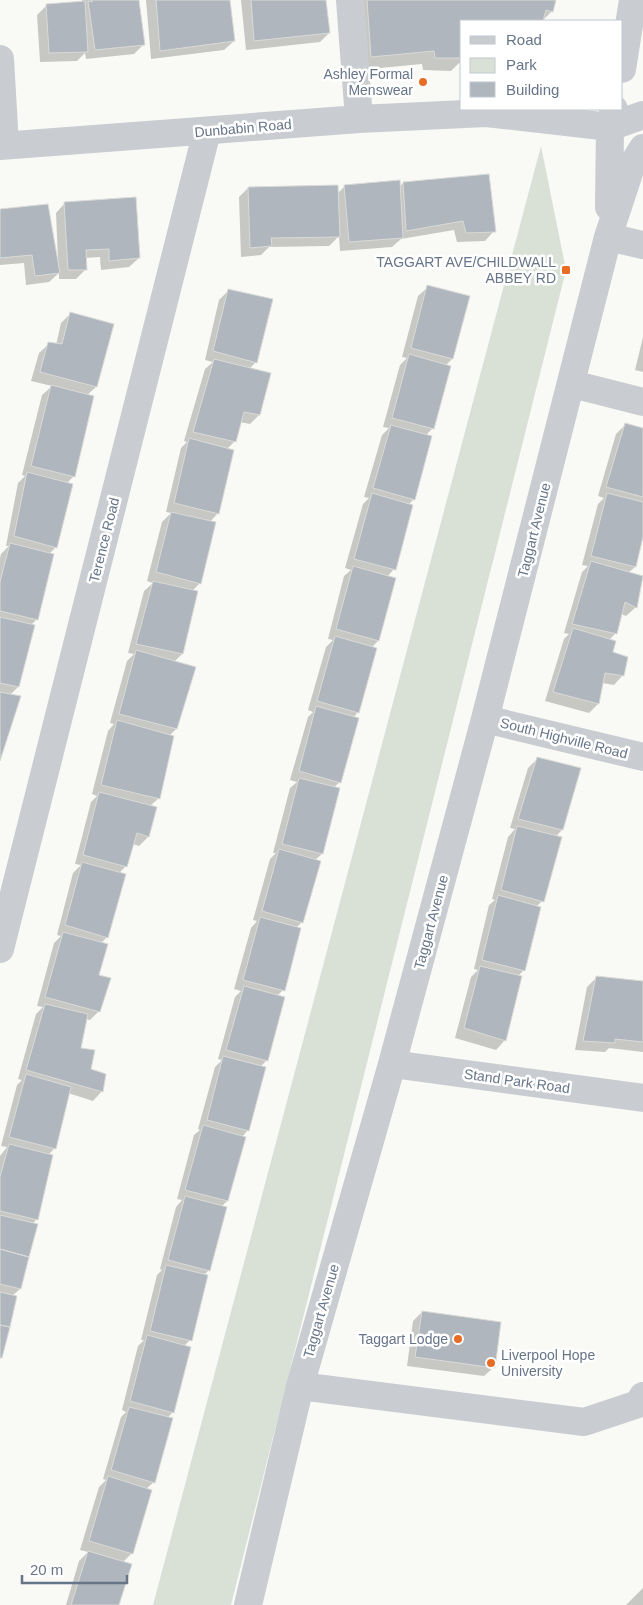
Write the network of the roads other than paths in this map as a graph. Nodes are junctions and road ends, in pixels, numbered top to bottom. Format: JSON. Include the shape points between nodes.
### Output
{"nodes":[{"id":1,"x":350,"y":0,"type":"edge"},
{"id":2,"x":633,"y":0,"type":"edge"},
{"id":3,"x":625,"y":40,"type":"edge"},
{"id":4,"x":0,"y":59,"type":"edge"},
{"id":5,"x":623,"y":59,"type":"edge"},
{"id":6,"x":493,"y":111,"type":"edge"},
{"id":7,"x":643,"y":115,"type":"edge"},
{"id":8,"x":612,"y":118,"type":"edge"},
{"id":9,"x":359,"y":119,"type":"junction"},
{"id":10,"x":207,"y":131,"type":"junction"},
{"id":11,"x":2,"y":145,"type":"edge"},
{"id":12,"x":643,"y":148,"type":"edge"},
{"id":13,"x":608,"y":237,"type":"junction"},
{"id":14,"x":643,"y":245,"type":"edge"},
{"id":15,"x":572,"y":384,"type":"junction"},
{"id":16,"x":643,"y":402,"type":"edge"},
{"id":17,"x":486,"y":719,"type":"junction"},
{"id":18,"x":643,"y":758,"type":"edge"},
{"id":19,"x":0,"y":949,"type":"edge"},
{"id":20,"x":392,"y":1064,"type":"junction"},
{"id":21,"x":643,"y":1098,"type":"edge"},
{"id":22,"x":300,"y":1386,"type":"junction"},
{"id":23,"x":643,"y":1396,"type":"edge"},
{"id":24,"x":248,"y":1605,"type":"edge"}],
"edges":[{"from":1,"to":9,"type":"street"},
{"from":2,"to":3,"type":"street"},
{"from":3,"to":5,"type":"street"},
{"from":4,"to":11,"type":"street"},
{"from":6,"to":8,"type":"street","name":"Dunbabin Road"},
{"from":6,"to":9,"type":"street","name":"Dunbabin Road"},
{"from":7,"to":8,"type":"street"},
{"from":8,"to":13,"type":"street","name":"Taggart Avenue"},
{"from":9,"to":10,"type":"street","name":"Dunbabin Road"},
{"from":10,"to":11,"type":"street","name":"Dunbabin Road"},
{"from":10,"to":19,"type":"street","name":"Terence Road"},
{"from":12,"to":13,"type":"street","name":"Taggart Avenue","via":[[631,167]]},
{"from":13,"to":14,"type":"street"},
{"from":13,"to":15,"type":"street","name":"Taggart Avenue"},
{"from":15,"to":16,"type":"street"},
{"from":15,"to":17,"type":"street","name":"Taggart Avenue"},
{"from":17,"to":18,"type":"street","name":"South Highville Road"},
{"from":17,"to":20,"type":"street","name":"Taggart Avenue"},
{"from":20,"to":21,"type":"street","name":"Stand Park Road"},
{"from":20,"to":22,"type":"street","name":"Taggart Avenue"},
{"from":22,"to":23,"type":"street","via":[[584,1422],[638,1404]]},
{"from":22,"to":24,"type":"street","name":"Taggart Avenue"}]}
